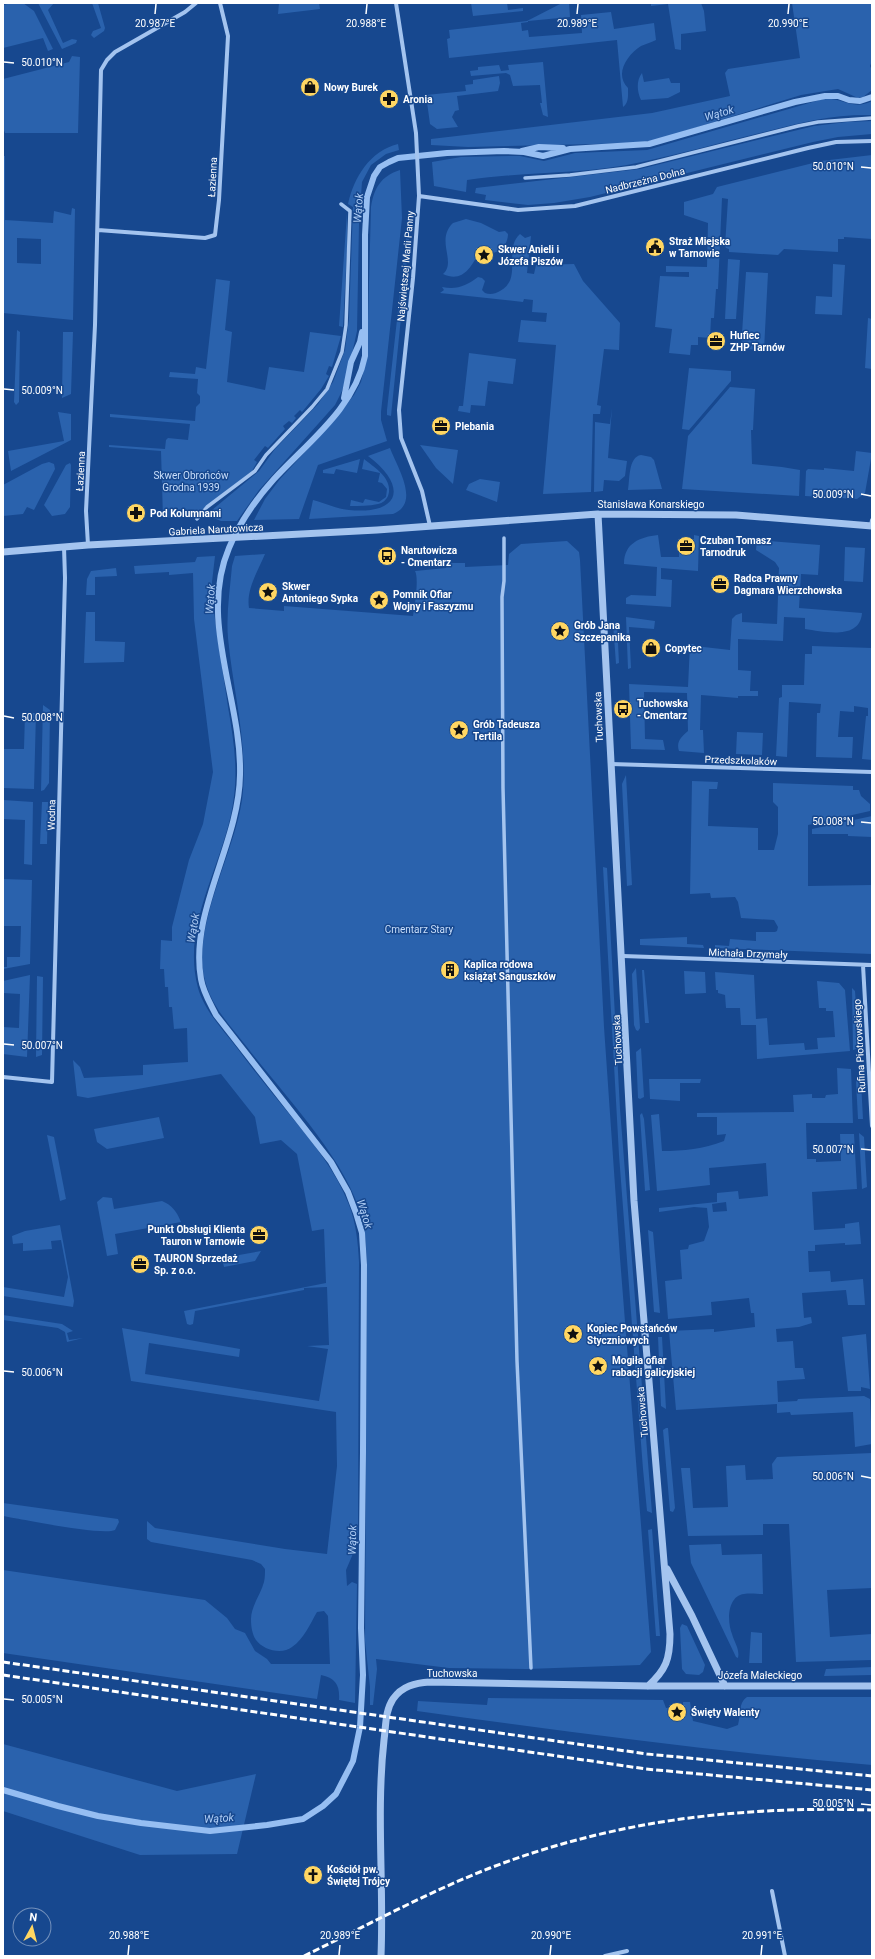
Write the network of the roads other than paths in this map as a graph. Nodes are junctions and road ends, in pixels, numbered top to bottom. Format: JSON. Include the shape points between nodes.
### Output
{"nodes":[{"id":1,"x":196,"y":3,"type":"edge"},
{"id":2,"x":220,"y":3,"type":"edge"},
{"id":3,"x":396,"y":3,"type":"edge"},
{"id":4,"x":872,"y":118,"type":"edge"},
{"id":5,"x":872,"y":141,"type":"edge"},
{"id":6,"x":525,"y":178,"type":"dead end"},
{"id":7,"x":419,"y":196,"type":"junction"},
{"id":8,"x":341,"y":204,"type":"dead end"},
{"id":9,"x":98,"y":230,"type":"junction"},
{"id":10,"x":598,"y":514,"type":"junction"},
{"id":11,"x":197,"y":519,"type":"dead end"},
{"id":12,"x":872,"y":524,"type":"edge"},
{"id":13,"x":430,"y":526,"type":"junction"},
{"id":14,"x":504,"y":538,"type":"dead end"},
{"id":15,"x":88,"y":545,"type":"junction"},
{"id":16,"x":64,"y":547,"type":"junction"},
{"id":17,"x":3,"y":552,"type":"edge"},
{"id":18,"x":610,"y":764,"type":"junction"},
{"id":19,"x":872,"y":772,"type":"edge"},
{"id":20,"x":623,"y":956,"type":"junction"},
{"id":21,"x":863,"y":965,"type":"junction"},
{"id":22,"x":872,"y":965,"type":"edge"},
{"id":23,"x":3,"y":1077,"type":"edge"},
{"id":24,"x":872,"y":1126,"type":"edge"},
{"id":25,"x":665,"y":1565,"type":"junction"},
{"id":26,"x":530,"y":1668,"type":"dead end"},
{"id":27,"x":648,"y":1686,"type":"junction"},
{"id":28,"x":725,"y":1686,"type":"junction"},
{"id":29,"x":872,"y":1686,"type":"edge"},
{"id":30,"x":772,"y":1891,"type":"dead end"},
{"id":31,"x":627,"y":1951,"type":"dead end"},
{"id":32,"x":381,"y":1956,"type":"edge"},
{"id":33,"x":605,"y":1956,"type":"edge"},
{"id":34,"x":785,"y":1956,"type":"edge"}],
"edges":[{"from":1,"to":9,"type":"street","name":"Łazienna","via":[[185,12],[115,52],[101,70]]},
{"from":2,"to":9,"type":"street","name":"Łazienna","via":[[228,36],[215,235],[205,238]]},
{"from":3,"to":7,"type":"street","name":"Najświętszej Marii Panny","via":[[416,133]]},
{"from":4,"to":6,"type":"street","via":[[798,126],[636,167]]},
{"from":5,"to":7,"type":"street","name":"Nadbrzeżna Dolna","via":[[836,142],[808,148],[575,206],[518,210]]},
{"from":7,"to":13,"type":"street","name":"Najświętszej Marii Panny","via":[[399,410],[401,438],[422,491]]},
{"from":8,"to":11,"type":"street","via":[[350,211],[350,266],[346,325],[342,352],[334,374],[326,389],[266,455],[255,471],[207,507]]},
{"from":9,"to":15,"type":"street","name":"Łazienna","via":[[86,511]]},
{"from":10,"to":12,"type":"street","name":"Stanisława Konarskiego","via":[[736,515]]},
{"from":10,"to":13,"type":"street","name":"Stanisława Konarskiego"},
{"from":10,"to":18,"type":"street","name":"Tuchowska"},
{"from":13,"to":15,"type":"street","name":"Gabriela Narutowicza"},
{"from":14,"to":26,"type":"street","via":[[503,788],[517,1361]]},
{"from":15,"to":16,"type":"street","name":"Gabriela Narutowicza"},
{"from":16,"to":17,"type":"street","name":"Gabriela Narutowicza"},
{"from":16,"to":23,"type":"street","name":"Wodna","via":[[52,1082]]},
{"from":18,"to":19,"type":"street","name":"Przedszkolaków"},
{"from":18,"to":20,"type":"street","name":"Tuchowska"},
{"from":20,"to":21,"type":"street","name":"Michała Drzymały"},
{"from":20,"to":25,"type":"street","name":"Tuchowska","via":[[634,1201]]},
{"from":21,"to":22,"type":"street","name":"Michała Drzymały"},
{"from":21,"to":24,"type":"street","name":"Rufina Piotrowskiego"},
{"from":25,"to":27,"type":"street","name":"Tuchowska","via":[[670,1648],[667,1662],[659,1676]]},
{"from":25,"to":28,"type":"street","name":"Tuchowska"},
{"from":27,"to":28,"type":"street","name":"Józefa Małeckiego"},
{"from":27,"to":32,"type":"street","name":"Tuchowska","via":[[430,1682],[410,1685],[394,1697],[387,1712],[381,1762]]},
{"from":28,"to":29,"type":"street","name":"Józefa Małeckiego"},
{"from":30,"to":34,"type":"street"},
{"from":31,"to":33,"type":"street"}]}
